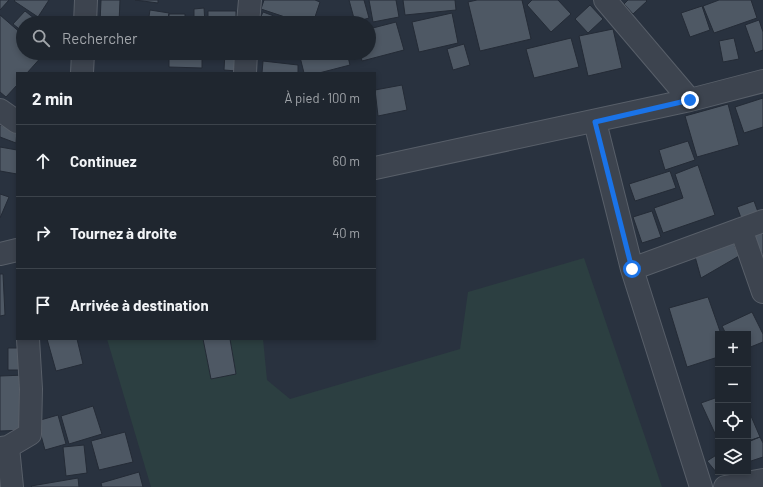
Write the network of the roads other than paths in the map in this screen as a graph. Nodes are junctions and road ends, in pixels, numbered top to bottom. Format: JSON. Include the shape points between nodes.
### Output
{"nodes":[{"id":1,"x":86,"y":0,"type":"edge"},
{"id":2,"x":250,"y":0,"type":"edge"},
{"id":3,"x":605,"y":0,"type":"edge"},
{"id":4,"x":85,"y":16,"type":"edge"},
{"id":5,"x":249,"y":16,"type":"edge"},
{"id":6,"x":83,"y":60,"type":"edge"},
{"id":7,"x":246,"y":60,"type":"edge"},
{"id":8,"x":82,"y":72,"type":"edge"},
{"id":9,"x":245,"y":72,"type":"edge"},
{"id":10,"x":763,"y":81,"type":"edge"},
{"id":11,"x":690,"y":100,"type":"junction"},
{"id":12,"x":0,"y":110,"type":"edge"},
{"id":13,"x":16,"y":121,"type":"edge"},
{"id":14,"x":595,"y":122,"type":"junction"},
{"id":15,"x":376,"y":168,"type":"edge"},
{"id":16,"x":763,"y":221,"type":"edge"},
{"id":17,"x":740,"y":229,"type":"junction"},
{"id":18,"x":16,"y":250,"type":"edge"},
{"id":19,"x":0,"y":254,"type":"edge"},
{"id":20,"x":632,"y":269,"type":"junction"},
{"id":21,"x":763,"y":292,"type":"edge"},
{"id":22,"x":28,"y":340,"type":"edge"},
{"id":23,"x":4,"y":448,"type":"edge"},
{"id":24,"x":763,"y":480,"type":"edge"},
{"id":25,"x":12,"y":487,"type":"edge"},
{"id":26,"x":702,"y":487,"type":"edge"},
{"id":27,"x":725,"y":487,"type":"edge"}],
"edges":[{"from":1,"to":4,"type":"street"},
{"from":2,"to":5,"type":"street"},
{"from":3,"to":11,"type":"street"},
{"from":6,"to":8,"type":"street"},
{"from":7,"to":9,"type":"street"},
{"from":10,"to":11,"type":"street"},
{"from":11,"to":14,"type":"street"},
{"from":12,"to":13,"type":"street"},
{"from":14,"to":15,"type":"street"},
{"from":14,"to":20,"type":"street"},
{"from":16,"to":17,"type":"street"},
{"from":17,"to":20,"type":"street"},
{"from":17,"to":21,"type":"street"},
{"from":18,"to":19,"type":"street"},
{"from":20,"to":26,"type":"street"},
{"from":22,"to":23,"type":"street","via":[[30,434]]},
{"from":23,"to":25,"type":"street"},
{"from":24,"to":27,"type":"street"}]}
